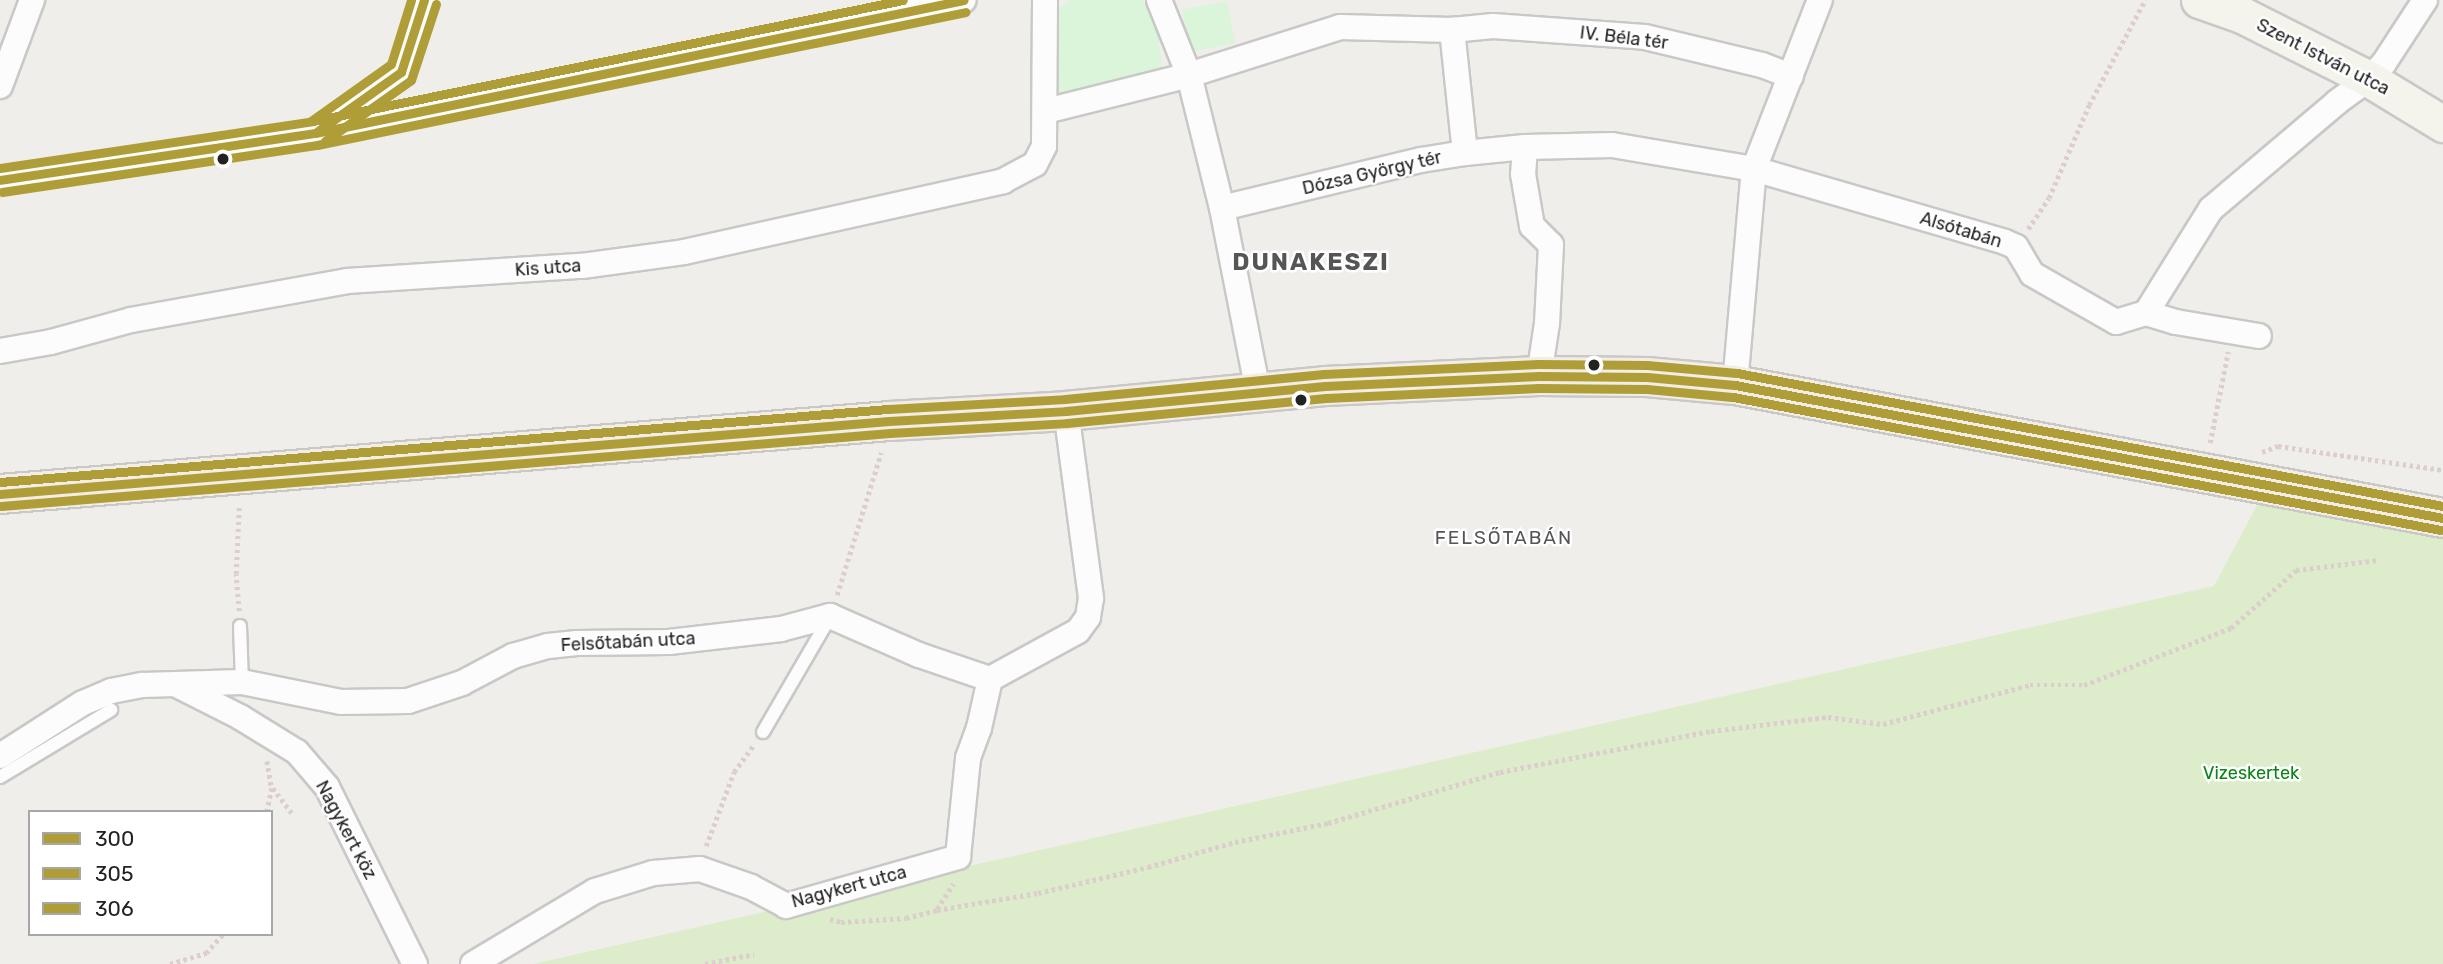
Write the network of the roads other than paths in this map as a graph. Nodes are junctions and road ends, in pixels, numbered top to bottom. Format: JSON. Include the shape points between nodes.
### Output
{"nodes":[{"id":1,"x":32,"y":0,"type":"edge"},
{"id":2,"x":424,"y":0,"type":"edge"},
{"id":3,"x":964,"y":0,"type":"edge"},
{"id":4,"x":1045,"y":0,"type":"edge"},
{"id":5,"x":1158,"y":0,"type":"edge"},
{"id":6,"x":1820,"y":0,"type":"edge"},
{"id":7,"x":2199,"y":0,"type":"edge"},
{"id":8,"x":2425,"y":0,"type":"edge"},
{"id":9,"x":1452,"y":30,"type":"junction"},
{"id":10,"x":1189,"y":75,"type":"junction"},
{"id":11,"x":1791,"y":76,"type":"junction"},
{"id":12,"x":2370,"y":79,"type":"junction"},
{"id":13,"x":0,"y":86,"type":"edge"},
{"id":14,"x":1046,"y":111,"type":"junction"},
{"id":15,"x":2443,"y":124,"type":"edge"},
{"id":16,"x":315,"y":133,"type":"junction"},
{"id":17,"x":1525,"y":146,"type":"junction"},
{"id":18,"x":1465,"y":153,"type":"junction"},
{"id":19,"x":1754,"y":169,"type":"junction"},
{"id":20,"x":0,"y":180,"type":"edge"},
{"id":21,"x":1222,"y":208,"type":"junction"},
{"id":22,"x":2146,"y":313,"type":"junction"},
{"id":23,"x":2259,"y":336,"type":"dead end"},
{"id":24,"x":0,"y":351,"type":"edge"},
{"id":25,"x":1539,"y":376,"type":"junction"},
{"id":26,"x":1735,"y":385,"type":"junction"},
{"id":27,"x":1258,"y":391,"type":"junction"},
{"id":28,"x":1066,"y":411,"type":"junction"},
{"id":29,"x":0,"y":494,"type":"edge"},
{"id":30,"x":2443,"y":517,"type":"edge"},
{"id":31,"x":831,"y":616,"type":"junction"},
{"id":32,"x":240,"y":626,"type":"road end"},
{"id":33,"x":990,"y":679,"type":"junction"},
{"id":34,"x":242,"y":682,"type":"junction"},
{"id":35,"x":174,"y":684,"type":"junction"},
{"id":36,"x":111,"y":710,"type":"dead end"},
{"id":37,"x":763,"y":732,"type":"road end"},
{"id":38,"x":0,"y":757,"type":"edge"},
{"id":39,"x":0,"y":777,"type":"edge"},
{"id":40,"x":415,"y":964,"type":"edge"},
{"id":41,"x":473,"y":964,"type":"edge"}],
"edges":[{"from":1,"to":13,"type":"street"},
{"from":2,"to":16,"type":"street","via":[[401,72]]},
{"from":3,"to":16,"type":"street"},
{"from":4,"to":14,"type":"street"},
{"from":5,"to":10,"type":"street"},
{"from":6,"to":11,"type":"street"},
{"from":7,"to":12,"type":"main road","name":"Szent István utca","via":[[2242,15]]},
{"from":8,"to":12,"type":"street"},
{"from":9,"to":10,"type":"street","via":[[1340,27]]},
{"from":9,"to":11,"type":"street","name":"IV. Béla tér","via":[[1493,26],[1645,37]]},
{"from":9,"to":18,"type":"street","name":"Dózsa György tér"},
{"from":10,"to":14,"type":"street"},
{"from":10,"to":21,"type":"street"},
{"from":11,"to":19,"type":"street"},
{"from":12,"to":15,"type":"main road","name":"Szent István utca"},
{"from":12,"to":22,"type":"street","via":[[2211,209]]},
{"from":14,"to":24,"type":"street","name":"Kis utca","via":[[1044,146],[1035,164],[1003,181],[684,252],[582,266],[347,281],[131,320]]},
{"from":16,"to":20,"type":"street"},
{"from":17,"to":18,"type":"street"},
{"from":17,"to":19,"type":"street","via":[[1612,145]]},
{"from":17,"to":25,"type":"street","via":[[1523,174],[1532,226],[1551,245]]},
{"from":18,"to":21,"type":"street","name":"Dózsa György tér"},
{"from":19,"to":22,"type":"street","name":"Alsótabán","via":[[2016,247],[2032,274],[2116,322]]},
{"from":19,"to":26,"type":"street"},
{"from":21,"to":27,"type":"street"},
{"from":22,"to":23,"type":"street","name":"Alsótabán"},
{"from":25,"to":26,"type":"main road","via":[[1647,377]]},
{"from":25,"to":27,"type":"main road"},
{"from":26,"to":30,"type":"main road"},
{"from":27,"to":28,"type":"main road"},
{"from":28,"to":29,"type":"main road","via":[[889,421]]},
{"from":28,"to":33,"type":"street","via":[[1091,598],[1088,617],[1079,631]]},
{"from":31,"to":33,"type":"street","via":[[919,655]]},
{"from":31,"to":34,"type":"street","name":"Felsőtabán utca","via":[[782,629],[669,642],[548,646],[408,701],[341,702]]},
{"from":31,"to":37,"type":"lane"},
{"from":32,"to":34,"type":"lane"},
{"from":33,"to":41,"type":"street","name":"Nagykert utca","via":[[968,758],[958,857],[786,906],[751,887],[700,869],[653,873],[595,891]]},
{"from":34,"to":35,"type":"street","name":"Felsőtabán utca"},
{"from":35,"to":38,"type":"street","name":"Felsőtabán utca","via":[[111,691]]},
{"from":35,"to":40,"type":"street","name":"Nagykert köz","via":[[297,752],[327,787]]},
{"from":36,"to":39,"type":"lane"}]}
